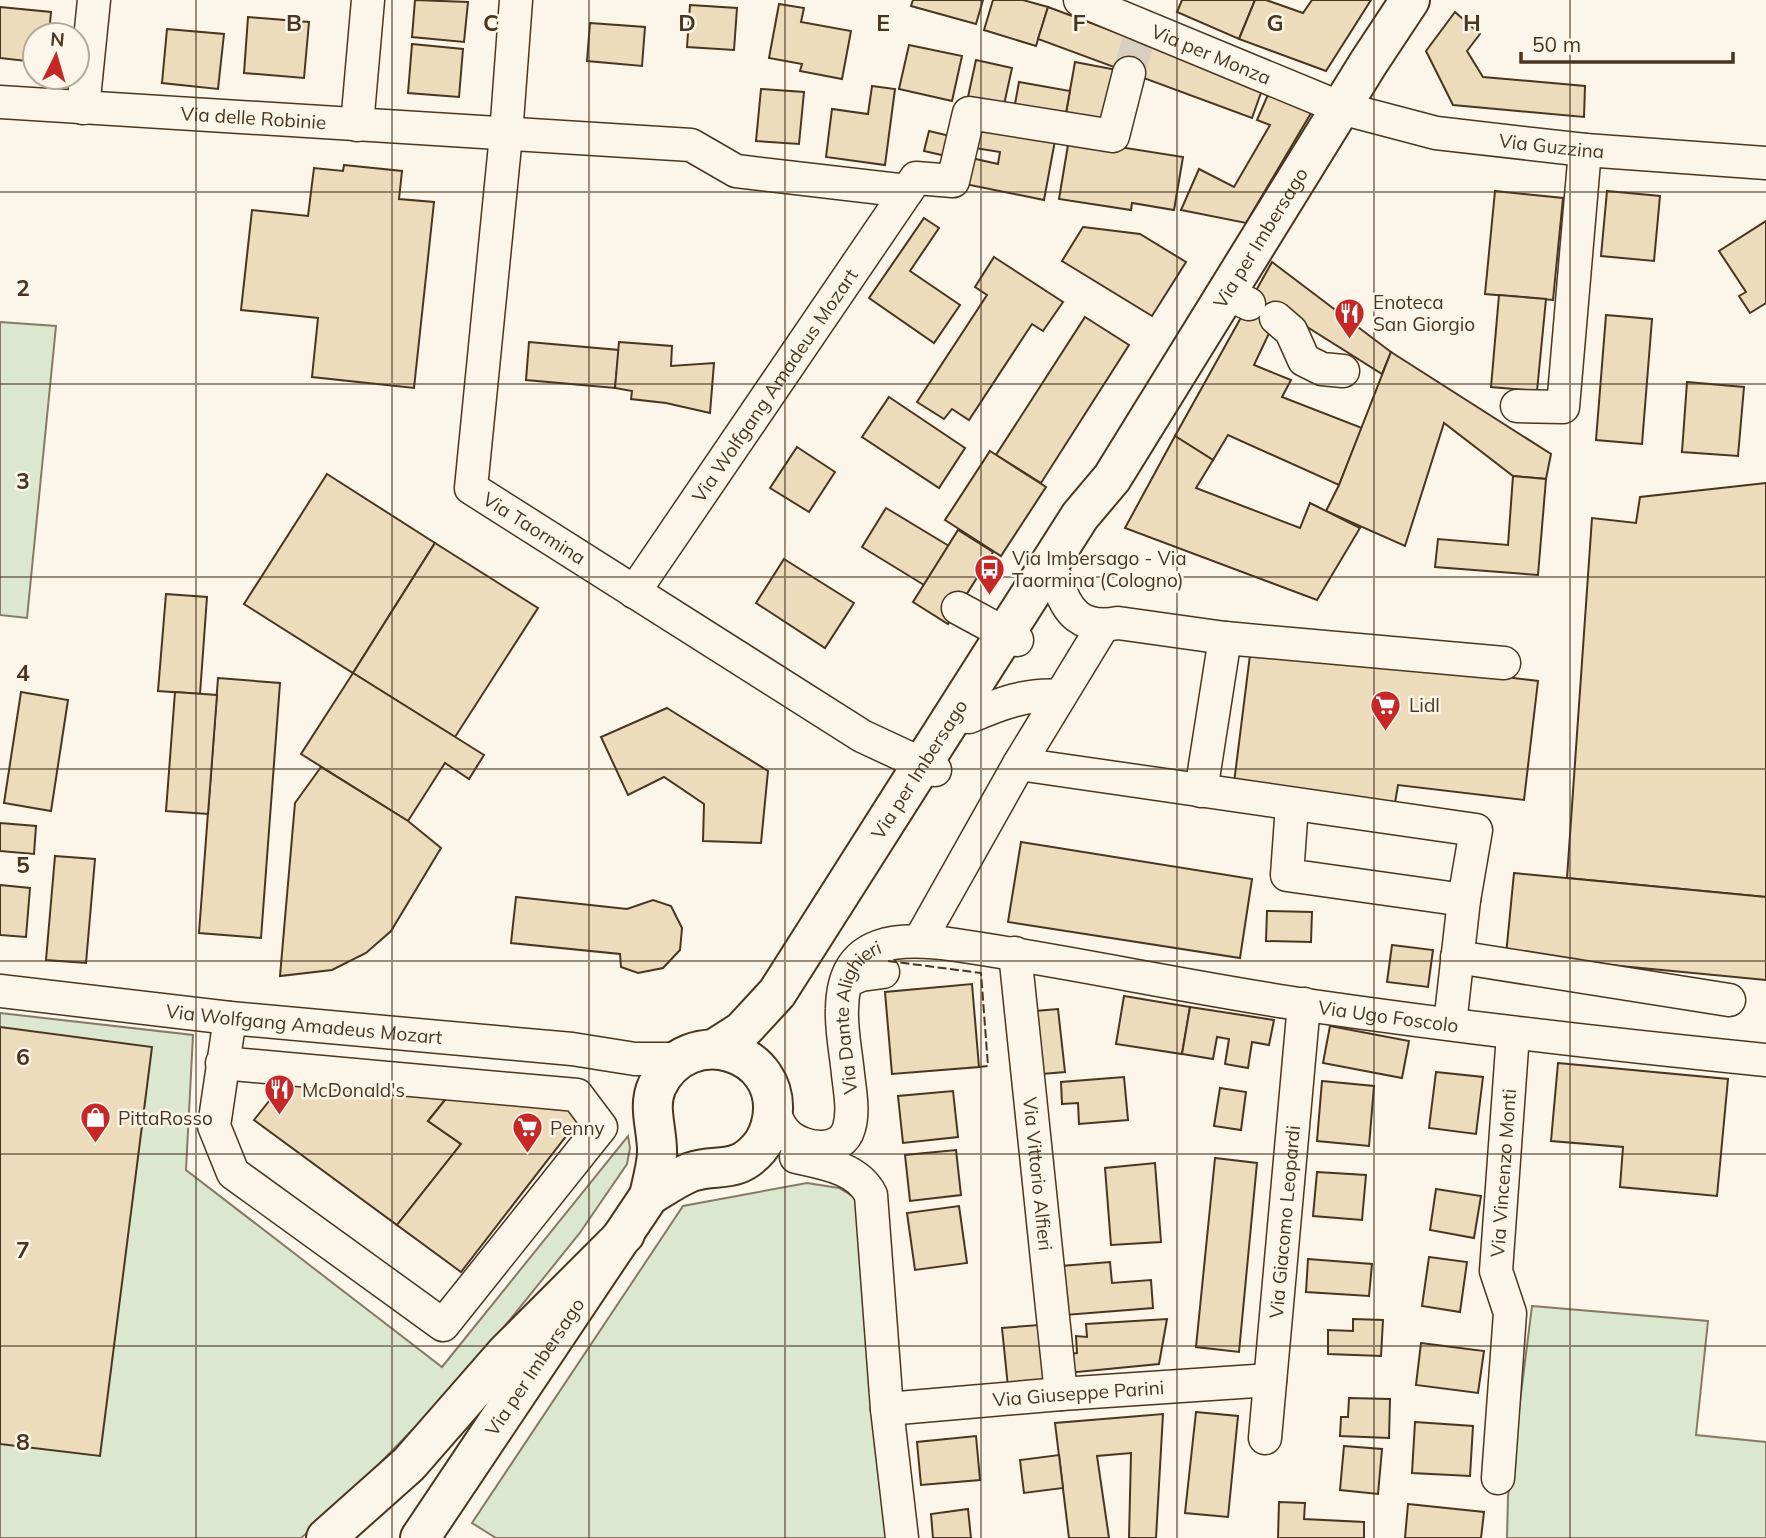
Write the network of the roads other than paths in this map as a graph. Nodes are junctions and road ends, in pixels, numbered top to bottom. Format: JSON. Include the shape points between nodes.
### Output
{"nodes":[{"id":1,"x":94,"y":0,"type":"edge"},
{"id":2,"x":368,"y":0,"type":"edge"},
{"id":3,"x":516,"y":0,"type":"edge"},
{"id":4,"x":1080,"y":0,"type":"edge"},
{"id":5,"x":1410,"y":0,"type":"edge"},
{"id":6,"x":1129,"y":73,"type":"tunnel mouth"},
{"id":7,"x":0,"y":103,"type":"edge"},
{"id":8,"x":83,"y":108,"type":"junction"},
{"id":9,"x":1341,"y":108,"type":"junction"},
{"id":10,"x":357,"y":125,"type":"junction"},
{"id":11,"x":506,"y":135,"type":"junction"},
{"id":12,"x":1585,"y":150,"type":"junction"},
{"id":13,"x":1766,"y":163,"type":"edge"},
{"id":14,"x":912,"y":184,"type":"junction"},
{"id":15,"x":1250,"y":305,"type":"junction"},
{"id":16,"x":1343,"y":371,"type":"dead end"},
{"id":17,"x":1517,"y":406,"type":"dead end"},
{"id":18,"x":1112,"y":478,"type":"junction"},
{"id":19,"x":1057,"y":580,"type":"junction"},
{"id":20,"x":634,"y":592,"type":"junction"},
{"id":21,"x":958,"y":608,"type":"dead end"},
{"id":22,"x":1103,"y":626,"type":"junction"},
{"id":23,"x":1011,"y":637,"type":"junction"},
{"id":24,"x":1224,"y":638,"type":"junction"},
{"id":25,"x":1504,"y":663,"type":"dead end"},
{"id":26,"x":1060,"y":696,"type":"junction"},
{"id":27,"x":969,"y":717,"type":"junction"},
{"id":28,"x":862,"y":736,"type":"junction"},
{"id":29,"x":1019,"y":764,"type":"junction"},
{"id":30,"x":928,"y":767,"type":"junction"},
{"id":31,"x":1201,"y":791,"type":"junction"},
{"id":32,"x":896,"y":802,"type":"junction"},
{"id":33,"x":1292,"y":805,"type":"junction"},
{"id":34,"x":1464,"y":900,"type":"junction"},
{"id":35,"x":920,"y":940,"type":"junction"},
{"id":36,"x":1015,"y":953,"type":"junction"},
{"id":37,"x":1457,"y":957,"type":"junction"},
{"id":38,"x":866,"y":976,"type":"junction"},
{"id":39,"x":0,"y":990,"type":"edge"},
{"id":40,"x":1729,"y":1000,"type":"dead end"},
{"id":41,"x":1304,"y":1004,"type":"junction"},
{"id":42,"x":230,"y":1018,"type":"junction"},
{"id":43,"x":1450,"y":1024,"type":"junction"},
{"id":44,"x":1513,"y":1034,"type":"junction"},
{"id":45,"x":714,"y":1049,"type":"junction"},
{"id":46,"x":610,"y":1055,"type":"junction"},
{"id":47,"x":678,"y":1059,"type":"junction"},
{"id":48,"x":1766,"y":1060,"type":"edge"},
{"id":49,"x":222,"y":1063,"type":"junction"},
{"id":50,"x":768,"y":1093,"type":"junction"},
{"id":51,"x":654,"y":1120,"type":"junction"},
{"id":52,"x":744,"y":1161,"type":"junction"},
{"id":53,"x":832,"y":1166,"type":"junction"},
{"id":54,"x":703,"y":1169,"type":"junction"},
{"id":55,"x":649,"y":1196,"type":"junction"},
{"id":56,"x":625,"y":1234,"type":"junction"},
{"id":57,"x":1270,"y":1380,"type":"junction"},
{"id":58,"x":1061,"y":1394,"type":"junction"},
{"id":59,"x":887,"y":1409,"type":"junction"},
{"id":60,"x":1265,"y":1438,"type":"dead end"},
{"id":61,"x":1498,"y":1478,"type":"dead end"},
{"id":62,"x":326,"y":1538,"type":"edge"},
{"id":63,"x":420,"y":1538,"type":"edge"},
{"id":64,"x":902,"y":1538,"type":"edge"}],
"edges":[{"from":1,"to":8,"type":"street"},
{"from":2,"to":10,"type":"street"},
{"from":3,"to":11,"type":"street"},
{"from":4,"to":9,"type":"street","name":"Via per Monza","via":[[1139,33]]},
{"from":5,"to":9,"type":"main road","name":"Via per Imbersago"},
{"from":6,"to":14,"type":"street","name":"Via delle Robinie","via":[[1113,136],[969,113],[953,181]]},
{"from":7,"to":8,"type":"street","name":"Via delle Robinie"},
{"from":8,"to":10,"type":"street","name":"Via delle Robinie"},
{"from":9,"to":12,"type":"street","name":"Via Guzzina","via":[[1436,133]]},
{"from":9,"to":15,"type":"main road","name":"Via per Imbersago"},
{"from":10,"to":11,"type":"street","name":"Via delle Robinie"},
{"from":11,"to":14,"type":"street","name":"Via delle Robinie","via":[[691,145],[736,171]]},
{"from":11,"to":20,"type":"street","name":"Via Taormina","via":[[471,488]]},
{"from":12,"to":13,"type":"street","name":"Via Guzzina"},
{"from":12,"to":17,"type":"street","via":[[1563,407]]},
{"from":14,"to":20,"type":"street","name":"Via Wolfgang Amadeus Mozart"},
{"from":15,"to":16,"type":"street","via":[[1292,331],[1304,360],[1322,369]]},
{"from":15,"to":18,"type":"main road","name":"Via per Imbersago"},
{"from":18,"to":19,"type":"main road","name":"Via per Imbersago","via":[[1094,520]]},
{"from":18,"to":23,"type":"main road","name":"Via per Imbersago","via":[[1080,516]]},
{"from":19,"to":22,"type":"street","via":[[1073,615]]},
{"from":19,"to":23,"type":"main road","name":"Via per Imbersago"},
{"from":20,"to":28,"type":"street","name":"Via Taormina"},
{"from":21,"to":23,"type":"street"},
{"from":22,"to":24,"type":"street","via":[[1118,623]]},
{"from":22,"to":26,"type":"street"},
{"from":23,"to":27,"type":"main road","name":"Via per Imbersago"},
{"from":23,"to":30,"type":"main road","name":"Via per Imbersago"},
{"from":24,"to":25,"type":"street"},
{"from":24,"to":31,"type":"street"},
{"from":26,"to":27,"type":"street","via":[[1016,699]]},
{"from":26,"to":29,"type":"street"},
{"from":27,"to":30,"type":"main road","name":"Via per Imbersago"},
{"from":28,"to":30,"type":"street","name":"Via Taormina"},
{"from":28,"to":32,"type":"street","name":"Via Taormina","via":[[891,781]]},
{"from":29,"to":31,"type":"street"},
{"from":29,"to":35,"type":"street"},
{"from":30,"to":32,"type":"main road","name":"Via per Imbersago"},
{"from":30,"to":50,"type":"main road","name":"Via per Imbersago","via":[[788,999],[768,1045]]},
{"from":31,"to":33,"type":"street"},
{"from":32,"to":45,"type":"main road","name":"Via per Imbersago","via":[[776,993],[742,1031]]},
{"from":33,"to":34,"type":"street","via":[[1287,875]]},
{"from":33,"to":34,"type":"street","via":[[1476,830]]},
{"from":34,"to":37,"type":"street"},
{"from":35,"to":36,"type":"street","name":"Via Dante Alighieri"},
{"from":35,"to":38,"type":"street","name":"Via Dante Alighieri","via":[[897,940],[870,950],[852,968]]},
{"from":36,"to":41,"type":"street","name":"Via Ugo Foscolo"},
{"from":36,"to":58,"type":"street","name":"Via Vittorio Alfieri"},
{"from":37,"to":40,"type":"street"},
{"from":37,"to":43,"type":"street"},
{"from":38,"to":50,"type":"street","name":"Via Dante Alighieri","via":[[842,1013],[851,1109],[843,1140],[833,1147],[797,1142],[779,1125]]},
{"from":38,"to":53,"type":"street","name":"Via Dante Alighieri","via":[[859,984],[855,1009],[866,1132],[853,1160]]},
{"from":39,"to":42,"type":"street","name":"Via Wolfgang Amadeus Mozart"},
{"from":41,"to":43,"type":"street","name":"Via Ugo Foscolo"},
{"from":41,"to":57,"type":"street","name":"Via Giacomo Leopardi"},
{"from":42,"to":46,"type":"street","name":"Via Wolfgang Amadeus Mozart"},
{"from":42,"to":49,"type":"street"},
{"from":43,"to":44,"type":"street","name":"Via Ugo Foscolo"},
{"from":44,"to":48,"type":"street","name":"Via Ugo Foscolo"},
{"from":44,"to":61,"type":"street","name":"Via Vincenzo Monti","via":[[1496,1271],[1510,1313]]},
{"from":45,"to":47,"type":"main road","name":"Via per Imbersago"},
{"from":45,"to":50,"type":"main road","via":[[750,1061]]},
{"from":46,"to":47,"type":"street","name":"Via Wolfgang Amadeus Mozart"},
{"from":46,"to":51,"type":"street","via":[[642,1086]]},
{"from":47,"to":51,"type":"main road","name":"Via per Imbersago","via":[[656,1089]]},
{"from":49,"to":49,"type":"street","via":[[214,1126],[233,1173],[443,1325],[601,1127],[577,1094]]},
{"from":50,"to":52,"type":"main road","name":"Via per Imbersago","via":[[770,1129],[760,1148]]},
{"from":51,"to":54,"type":"main road","via":[[667,1148],[683,1162]]},
{"from":51,"to":55,"type":"main road","name":"Via per Imbersago","via":[[657,1154]]},
{"from":52,"to":53,"type":"street","via":[[787,1155]]},
{"from":52,"to":54,"type":"main road","name":"Via per Imbersago","via":[[724,1169]]},
{"from":53,"to":59,"type":"street","via":[[848,1171],[871,1195]]},
{"from":54,"to":55,"type":"main road","name":"Via per Imbersago"},
{"from":55,"to":56,"type":"main road","name":"Via per Imbersago"},
{"from":56,"to":62,"type":"main road","via":[[506,1353],[409,1464]]},
{"from":56,"to":63,"type":"main road","name":"Via per Imbersago"},
{"from":57,"to":58,"type":"street","name":"Via Giuseppe Parini"},
{"from":57,"to":60,"type":"street","name":"Via Giacomo Leopardi"},
{"from":58,"to":59,"type":"street","name":"Via Giuseppe Parini"},
{"from":59,"to":64,"type":"street"}]}
